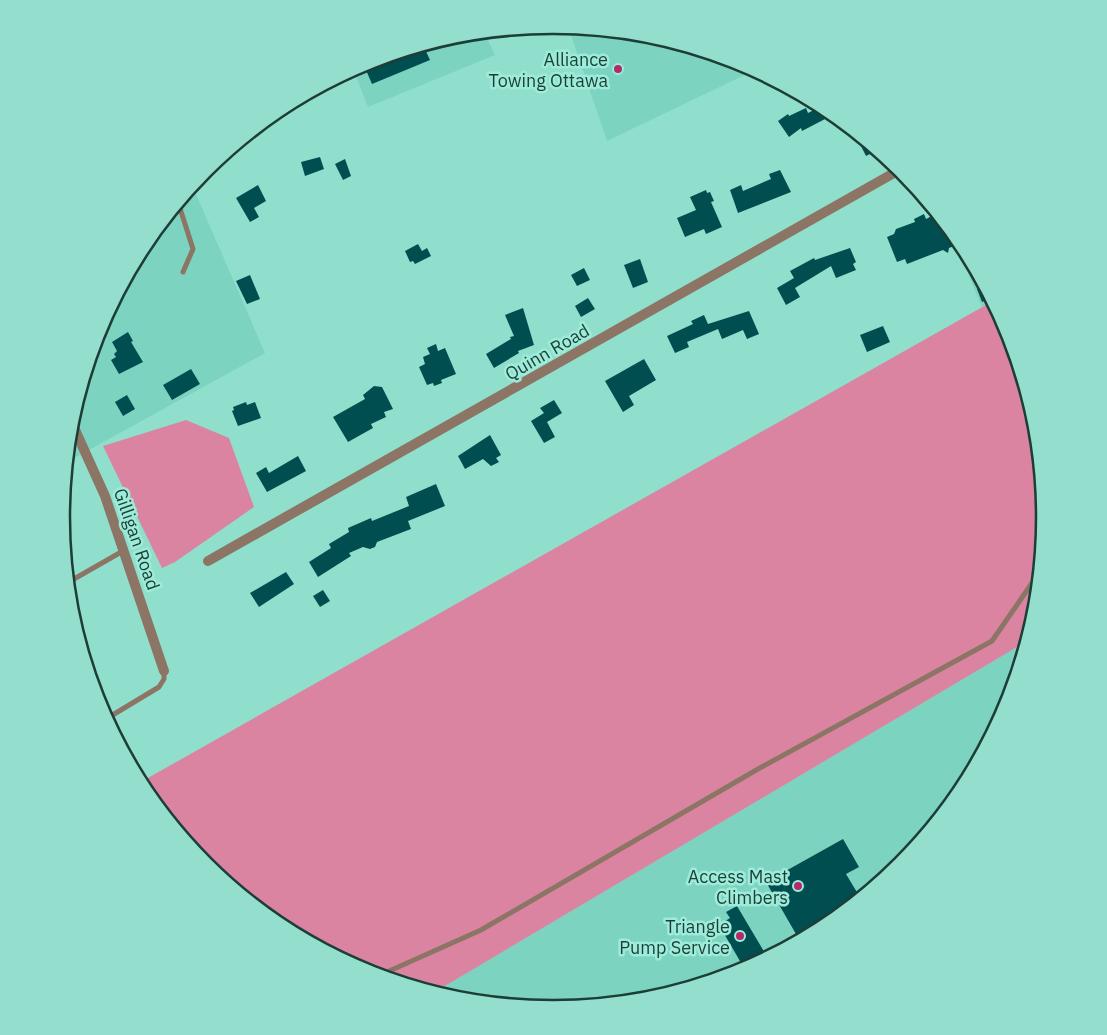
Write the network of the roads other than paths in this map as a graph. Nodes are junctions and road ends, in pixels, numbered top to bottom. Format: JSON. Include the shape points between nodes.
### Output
{"nodes":[{"id":1,"x":894,"y":173,"type":"edge"},
{"id":2,"x":181,"y":210,"type":"edge"},
{"id":3,"x":183,"y":272,"type":"dead end"},
{"id":4,"x":77,"y":434,"type":"edge"},
{"id":5,"x":123,"y":551,"type":"junction"},
{"id":6,"x":208,"y":561,"type":"dead end"},
{"id":7,"x":74,"y":580,"type":"edge"},
{"id":8,"x":1033,"y":582,"type":"edge"},
{"id":9,"x":164,"y":672,"type":"joint"},
{"id":10,"x":113,"y":715,"type":"edge"},
{"id":11,"x":387,"y":972,"type":"edge"}],
"edges":[{"from":1,"to":6,"type":"street","name":"Quinn Road"},
{"from":2,"to":3,"type":"lane","via":[[193,248]]},
{"from":4,"to":5,"type":"street","name":"Gilligan Road","via":[[93,466]]},
{"from":5,"to":7,"type":"lane"},
{"from":5,"to":9,"type":"street","name":"Gilligan Road"},
{"from":8,"to":11,"type":"lane","via":[[992,641],[758,768],[481,930]]},
{"from":9,"to":10,"type":"lane","via":[[159,687]]}]}
